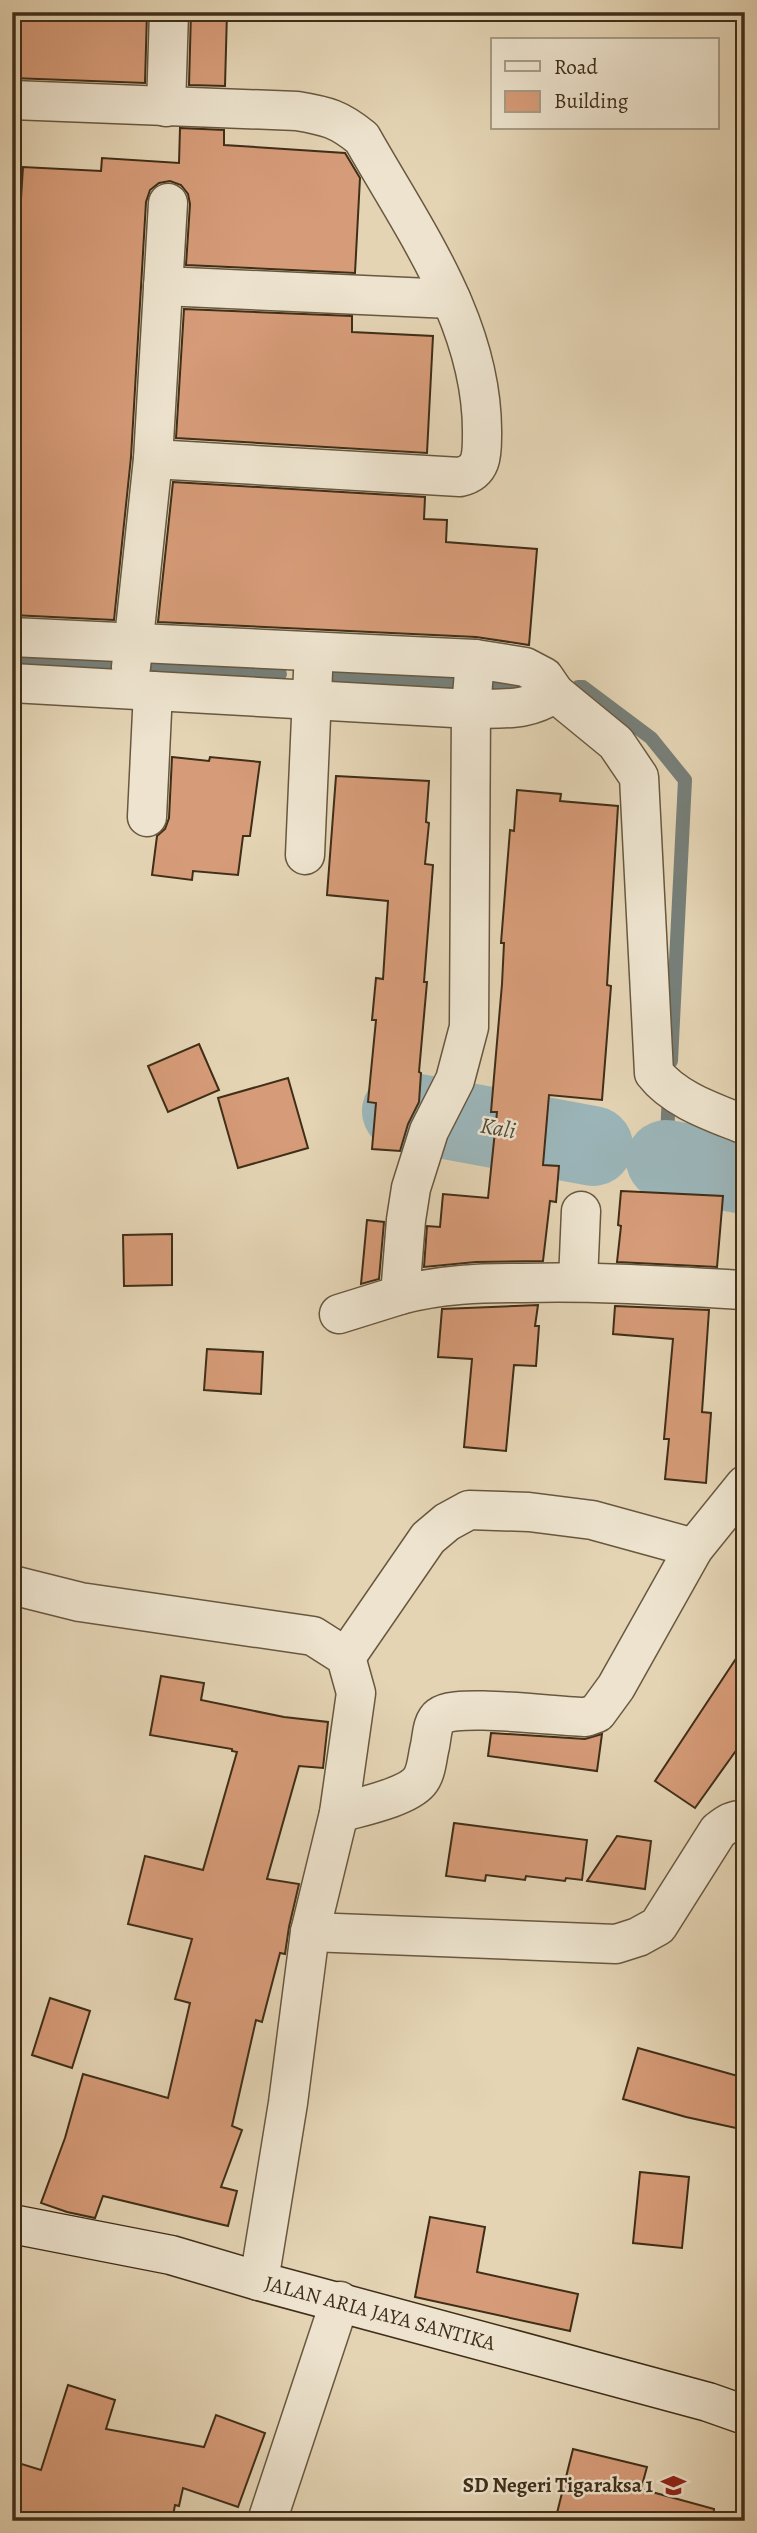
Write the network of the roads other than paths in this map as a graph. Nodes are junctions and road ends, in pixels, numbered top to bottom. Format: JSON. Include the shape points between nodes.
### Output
{"nodes":[{"id":1,"x":169,"y":12,"type":"edge"},
{"id":2,"x":12,"y":100,"type":"edge"},
{"id":3,"x":166,"y":107,"type":"junction"},
{"id":4,"x":168,"y":203,"type":"dead end"},
{"id":5,"x":163,"y":286,"type":"junction"},
{"id":6,"x":451,"y":299,"type":"junction"},
{"id":7,"x":153,"y":459,"type":"junction"},
{"id":8,"x":12,"y":637,"type":"edge"},
{"id":9,"x":132,"y":643,"type":"junction"},
{"id":10,"x":313,"y":651,"type":"junction"},
{"id":11,"x":475,"y":660,"type":"junction"},
{"id":12,"x":12,"y":683,"type":"edge"},
{"id":13,"x":141,"y":691,"type":"junction"},
{"id":14,"x":555,"y":693,"type":"junction"},
{"id":15,"x":313,"y":699,"type":"junction"},
{"id":16,"x":471,"y":709,"type":"junction"},
{"id":17,"x":147,"y":817,"type":"dead end"},
{"id":18,"x":305,"y":855,"type":"dead end"},
{"id":19,"x":745,"y":1125,"type":"edge"},
{"id":20,"x":581,"y":1211,"type":"dead end"},
{"id":21,"x":578,"y":1282,"type":"junction"},
{"id":22,"x":745,"y":1290,"type":"edge"},
{"id":23,"x":400,"y":1295,"type":"junction"},
{"id":24,"x":339,"y":1314,"type":"dead end"},
{"id":25,"x":745,"y":1485,"type":"edge"},
{"id":26,"x":694,"y":1548,"type":"junction"},
{"id":27,"x":12,"y":1585,"type":"edge"},
{"id":28,"x":346,"y":1657,"type":"junction"},
{"id":29,"x":339,"y":1814,"type":"junction"},
{"id":30,"x":745,"y":1820,"type":"edge"},
{"id":31,"x":310,"y":1932,"type":"junction"},
{"id":32,"x":12,"y":2224,"type":"edge"},
{"id":33,"x":259,"y":2281,"type":"junction"},
{"id":34,"x":340,"y":2301,"type":"junction"},
{"id":35,"x":745,"y":2415,"type":"edge"},
{"id":36,"x":267,"y":2521,"type":"edge"}],
"edges":[{"from":1,"to":3,"type":"street"},
{"from":2,"to":3,"type":"street"},
{"from":3,"to":6,"type":"street","via":[[297,111],[329,116],[344,124],[362,138]]},
{"from":4,"to":5,"type":"street"},
{"from":5,"to":6,"type":"street"},
{"from":5,"to":7,"type":"street"},
{"from":6,"to":7,"type":"street","via":[[475,366],[482,423],[482,456],[470,475]]},
{"from":7,"to":9,"type":"street"},
{"from":8,"to":9,"type":"street"},
{"from":9,"to":10,"type":"street"},
{"from":9,"to":13,"type":"street"},
{"from":10,"to":11,"type":"street"},
{"from":10,"to":15,"type":"street"},
{"from":11,"to":14,"type":"street","via":[[525,667],[544,677]]},
{"from":11,"to":16,"type":"street"},
{"from":12,"to":13,"type":"street"},
{"from":13,"to":15,"type":"street"},
{"from":13,"to":17,"type":"street"},
{"from":14,"to":16,"type":"street","via":[[525,708]]},
{"from":14,"to":19,"type":"street","via":[[616,743],[639,777],[654,1073],[665,1087]]},
{"from":15,"to":16,"type":"street"},
{"from":15,"to":18,"type":"street"},
{"from":16,"to":23,"type":"street","via":[[469,1027],[455,1080],[429,1131],[411,1188]]},
{"from":20,"to":21,"type":"street"},
{"from":21,"to":22,"type":"street"},
{"from":21,"to":23,"type":"street","via":[[465,1284]]},
{"from":23,"to":24,"type":"street"},
{"from":25,"to":26,"type":"street"},
{"from":26,"to":28,"type":"street","via":[[592,1520],[469,1510],[428,1538]]},
{"from":26,"to":29,"type":"street","via":[[597,1713],[586,1717],[450,1711],[434,1725],[420,1782],[395,1796]]},
{"from":27,"to":28,"type":"street","via":[[80,1602],[313,1636]]},
{"from":28,"to":29,"type":"street","via":[[356,1693]]},
{"from":29,"to":31,"type":"street"},
{"from":30,"to":31,"type":"street","via":[[727,1823],[718,1831],[658,1926],[616,1944]]},
{"from":31,"to":33,"type":"street"},
{"from":32,"to":33,"type":"street","name":"JALAN ARIA JAYA SANTIKA","via":[[171,2255]]},
{"from":33,"to":34,"type":"street","name":"JALAN ARIA JAYA SANTIKA"},
{"from":34,"to":35,"type":"street","name":"JALAN ARIA JAYA SANTIKA"},
{"from":34,"to":36,"type":"street"}]}
